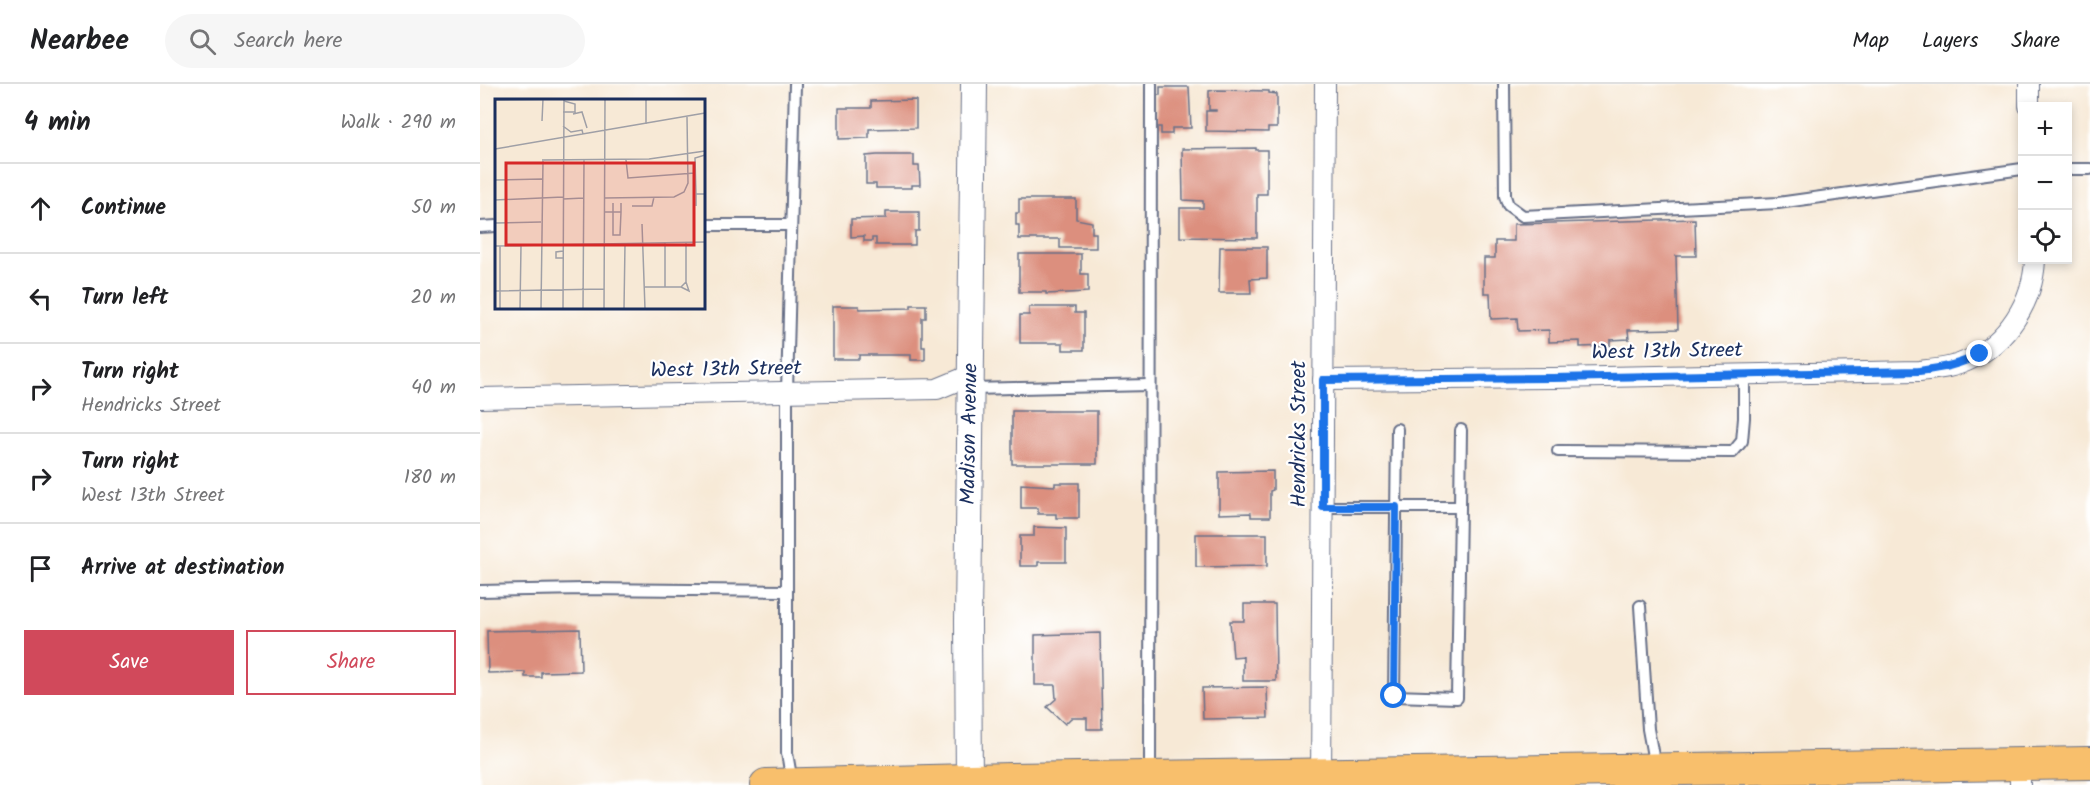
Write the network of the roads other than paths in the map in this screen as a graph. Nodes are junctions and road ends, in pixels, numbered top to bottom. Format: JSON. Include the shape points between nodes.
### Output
{"nodes":[{"id":1,"x":795,"y":84,"type":"edge"},
{"id":2,"x":974,"y":84,"type":"edge"},
{"id":3,"x":1151,"y":84,"type":"edge"},
{"id":4,"x":1325,"y":84,"type":"edge"},
{"id":5,"x":1504,"y":84,"type":"edge"},
{"id":6,"x":2029,"y":84,"type":"edge"},
{"id":7,"x":2030,"y":102,"type":"edge"},
{"id":8,"x":2072,"y":169,"type":"edge"},
{"id":9,"x":2090,"y":169,"type":"edge"},
{"id":10,"x":2018,"y":170,"type":"edge"},
{"id":11,"x":705,"y":225,"type":"edge"},
{"id":12,"x":791,"y":225,"type":"junction"},
{"id":13,"x":2034,"y":264,"type":"edge"},
{"id":14,"x":1744,"y":374,"type":"junction"},
{"id":15,"x":1323,"y":380,"type":"junction"},
{"id":16,"x":971,"y":382,"type":"junction"},
{"id":17,"x":1150,"y":385,"type":"junction"},
{"id":18,"x":786,"y":392,"type":"junction"},
{"id":19,"x":480,"y":398,"type":"edge"},
{"id":20,"x":1397,"y":429,"type":"dead end"},
{"id":21,"x":1461,"y":430,"type":"dead end"},
{"id":22,"x":1558,"y":452,"type":"dead end"},
{"id":23,"x":1323,"y":507,"type":"junction"},
{"id":24,"x":1396,"y":507,"type":"junction"},
{"id":25,"x":1460,"y":507,"type":"junction"},
{"id":26,"x":480,"y":591,"type":"edge"},
{"id":27,"x":786,"y":591,"type":"junction"},
{"id":28,"x":1640,"y":606,"type":"dead end"},
{"id":29,"x":2090,"y":763,"type":"edge"},
{"id":30,"x":2020,"y":774,"type":"edge"},
{"id":31,"x":1656,"y":777,"type":"edge"},
{"id":32,"x":1494,"y":778,"type":"edge"},
{"id":33,"x":1321,"y":780,"type":"edge"},
{"id":34,"x":1150,"y":781,"type":"edge"},
{"id":35,"x":969,"y":782,"type":"edge"},
{"id":36,"x":832,"y":784,"type":"edge"},
{"id":37,"x":784,"y":785,"type":"edge"}],
"edges":[{"from":1,"to":12,"type":"lane"},
{"from":2,"to":16,"type":"street","name":"Madison Avenue"},
{"from":3,"to":17,"type":"lane"},
{"from":4,"to":15,"type":"street","name":"Hendricks Street"},
{"from":5,"to":10,"type":"lane","via":[[1505,196],[1508,205],[1523,216],[1778,203]]},
{"from":6,"to":7,"type":"street"},
{"from":8,"to":9,"type":"lane"},
{"from":11,"to":12,"type":"lane"},
{"from":12,"to":18,"type":"lane"},
{"from":13,"to":14,"type":"street","name":"West 13th Street","via":[[2020,313],[2002,336],[1974,357],[1947,368]]},
{"from":14,"to":15,"type":"street","name":"West 13th Street"},
{"from":14,"to":22,"type":"lane","via":[[1742,441],[1732,452]]},
{"from":15,"to":23,"type":"street","name":"Hendricks Street"},
{"from":16,"to":17,"type":"lane"},
{"from":16,"to":18,"type":"street","name":"West 13th Street","via":[[937,389]]},
{"from":16,"to":35,"type":"street","name":"Madison Avenue"},
{"from":17,"to":34,"type":"lane"},
{"from":18,"to":19,"type":"street","name":"West 13th Street"},
{"from":18,"to":27,"type":"lane"},
{"from":20,"to":24,"type":"lane"},
{"from":21,"to":25,"type":"lane"},
{"from":23,"to":24,"type":"lane"},
{"from":23,"to":33,"type":"street","name":"Hendricks Street"},
{"from":24,"to":25,"type":"lane"},
{"from":24,"to":25,"type":"lane","via":[[1394,696],[1457,698]]},
{"from":26,"to":27,"type":"lane"},
{"from":27,"to":37,"type":"lane"},
{"from":28,"to":31,"type":"lane","via":[[1648,729]]},
{"from":29,"to":30,"type":"main road"},
{"from":30,"to":31,"type":"main road","via":[[1839,771]]},
{"from":31,"to":32,"type":"main road"},
{"from":32,"to":33,"type":"main road"},
{"from":33,"to":34,"type":"main road"},
{"from":34,"to":35,"type":"main road"},
{"from":35,"to":36,"type":"main road"},
{"from":36,"to":37,"type":"main road"}]}
